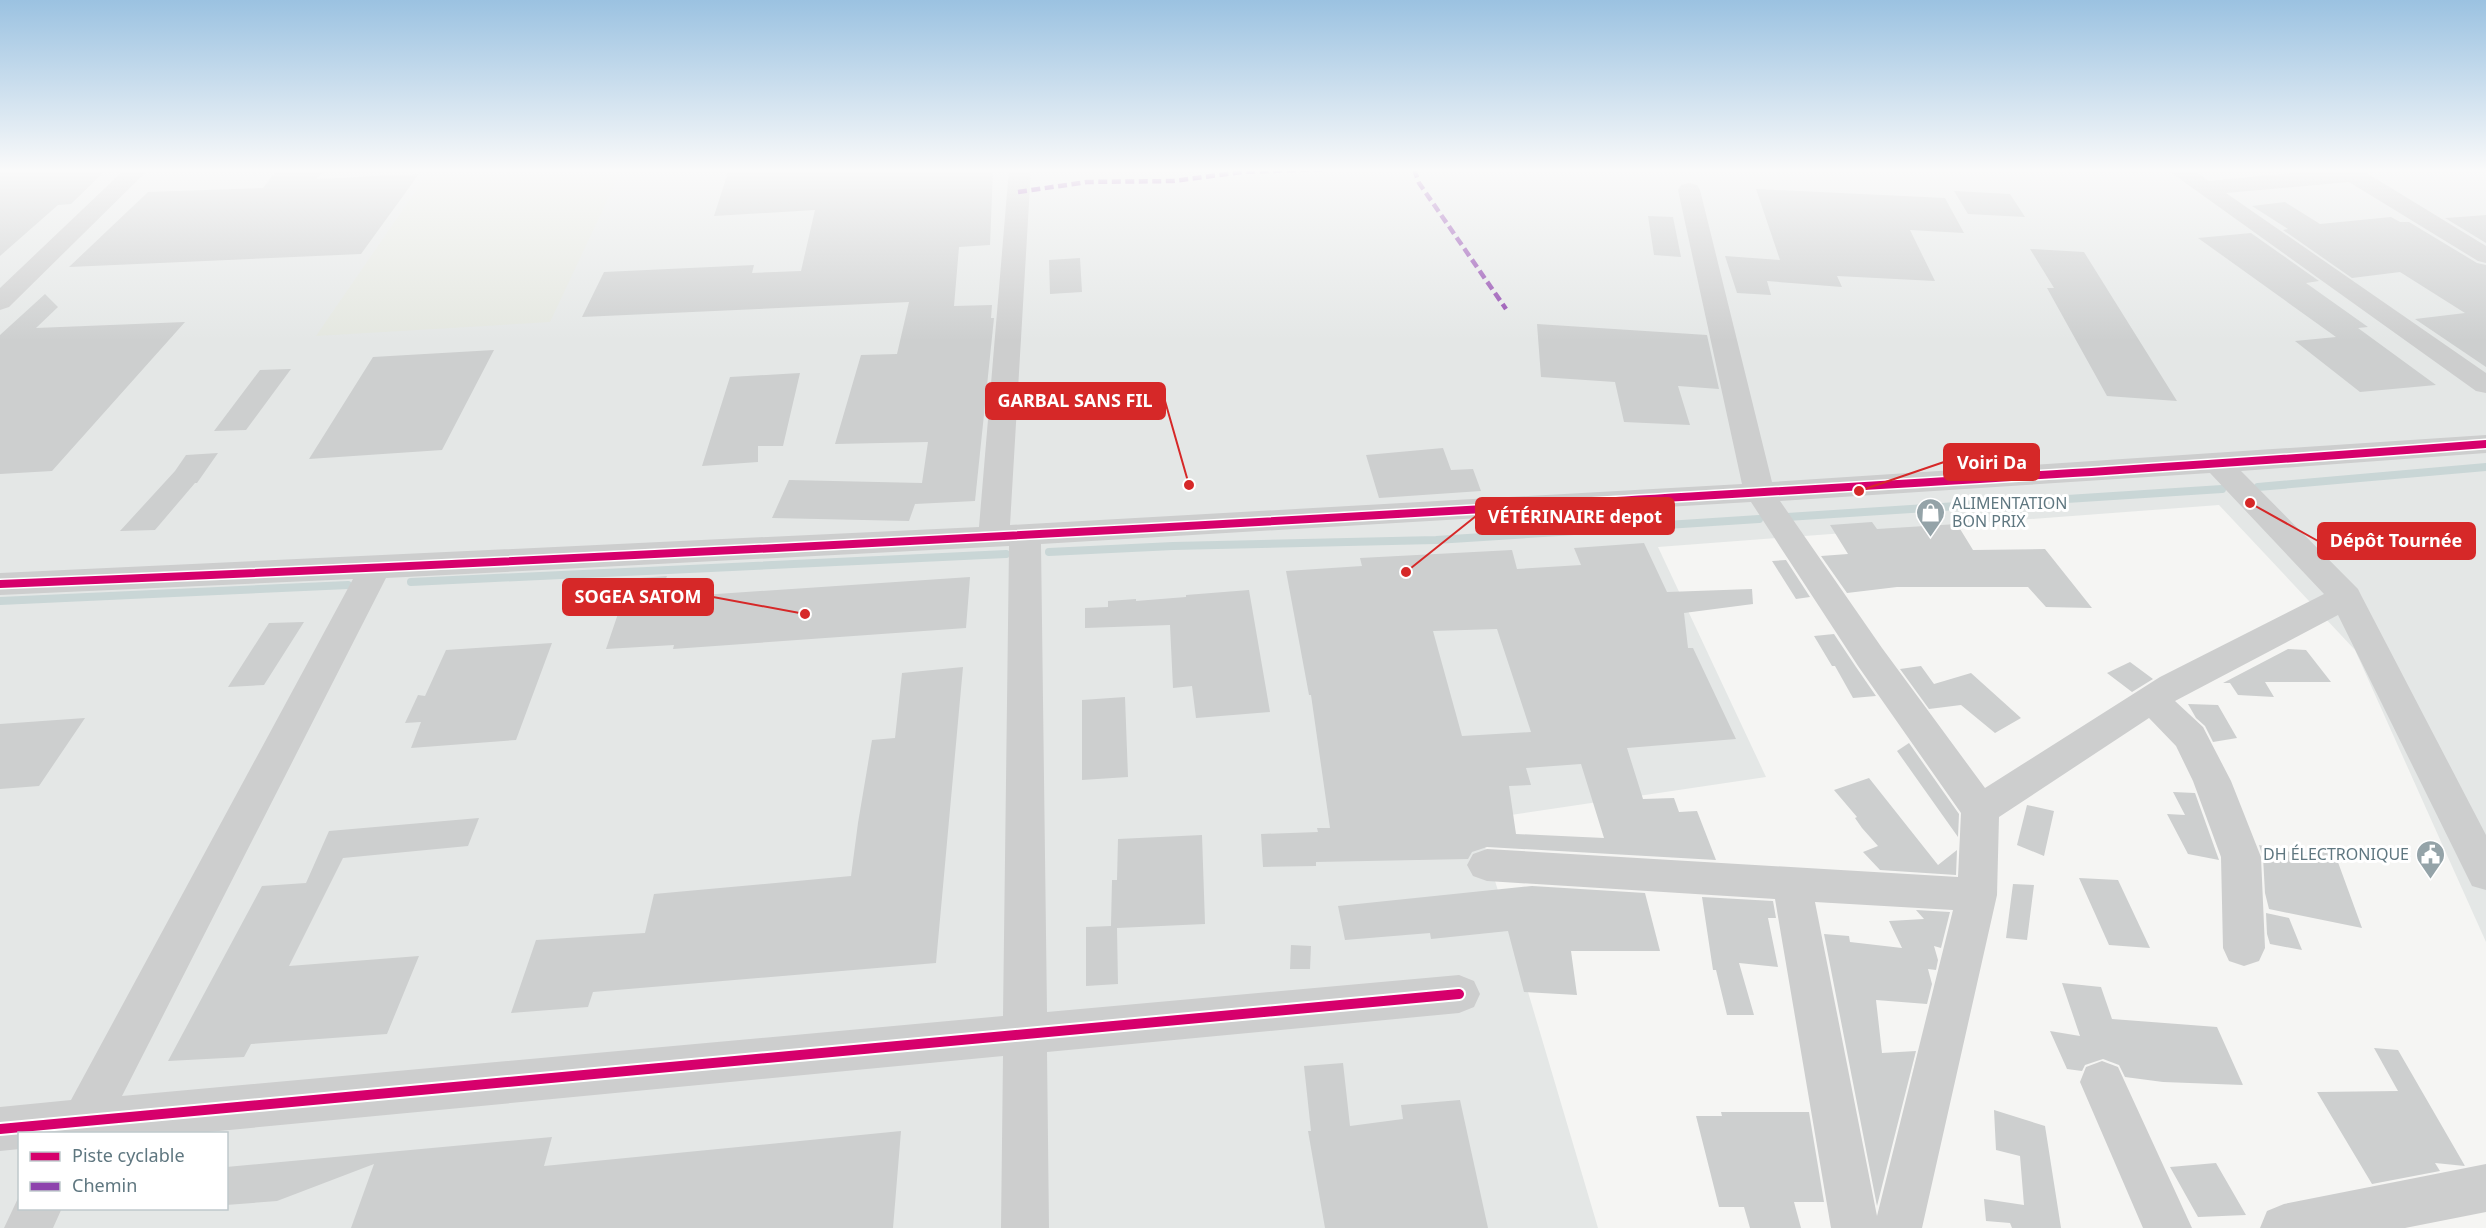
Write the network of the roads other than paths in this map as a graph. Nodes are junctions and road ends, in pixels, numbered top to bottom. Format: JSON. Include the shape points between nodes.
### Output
{"nodes":[{"id":1,"x":79,"y":226,"type":"edge"},
{"id":2,"x":1018,"y":226,"type":"edge"},
{"id":3,"x":1697,"y":226,"type":"edge"},
{"id":4,"x":2259,"y":226,"type":"edge"},
{"id":5,"x":2437,"y":226,"type":"edge"},
{"id":6,"x":2486,"y":256,"type":"edge"},
{"id":7,"x":0,"y":302,"type":"edge"},
{"id":8,"x":2486,"y":385,"type":"edge"},
{"id":9,"x":2486,"y":444,"type":"edge"},
{"id":10,"x":2218,"y":465,"type":"junction"},
{"id":11,"x":1759,"y":492,"type":"junction"},
{"id":12,"x":1010,"y":536,"type":"junction"},
{"id":13,"x":375,"y":569,"type":"junction"},
{"id":14,"x":0,"y":584,"type":"edge"},
{"id":15,"x":2346,"y":597,"type":"junction"},
{"id":16,"x":2152,"y":700,"type":"junction"},
{"id":17,"x":1980,"y":810,"type":"junction"},
{"id":18,"x":1487,"y":865,"type":"dead end"},
{"id":19,"x":2486,"y":874,"type":"edge"},
{"id":20,"x":1792,"y":884,"type":"junction"},
{"id":21,"x":1977,"y":895,"type":"junction"},
{"id":22,"x":2244,"y":948,"type":"dead end"},
{"id":23,"x":1459,"y":994,"type":"dead end"},
{"id":24,"x":1025,"y":1035,"type":"junction"},
{"id":25,"x":2102,"y":1082,"type":"dead end"},
{"id":26,"x":81,"y":1128,"type":"edge"},
{"id":27,"x":0,"y":1129,"type":"edge"},
{"id":28,"x":2486,"y":1188,"type":"edge"},
{"id":29,"x":38,"y":1210,"type":"edge"},
{"id":30,"x":28,"y":1228,"type":"edge"},
{"id":31,"x":1025,"y":1228,"type":"edge"},
{"id":32,"x":1855,"y":1228,"type":"edge"},
{"id":33,"x":1898,"y":1228,"type":"edge"},
{"id":34,"x":2168,"y":1228,"type":"edge"},
{"id":35,"x":2284,"y":1228,"type":"edge"}],
"edges":[{"from":1,"to":7,"type":"street"},
{"from":2,"to":12,"type":"street"},
{"from":3,"to":11,"type":"street"},
{"from":4,"to":8,"type":"street"},
{"from":5,"to":6,"type":"street"},
{"from":9,"to":10,"type":"street"},
{"from":10,"to":11,"type":"street"},
{"from":10,"to":15,"type":"street"},
{"from":11,"to":12,"type":"street"},
{"from":11,"to":17,"type":"street","via":[[1870,657]]},
{"from":12,"to":13,"type":"street"},
{"from":12,"to":24,"type":"street"},
{"from":13,"to":14,"type":"street"},
{"from":13,"to":26,"type":"street"},
{"from":15,"to":16,"type":"street"},
{"from":15,"to":19,"type":"street"},
{"from":16,"to":17,"type":"street"},
{"from":16,"to":22,"type":"street","via":[[2190,737],[2212,781],[2241,857]]},
{"from":17,"to":21,"type":"street"},
{"from":18,"to":20,"type":"street"},
{"from":20,"to":21,"type":"street"},
{"from":20,"to":32,"type":"street"},
{"from":21,"to":33,"type":"street"},
{"from":23,"to":24,"type":"street"},
{"from":24,"to":26,"type":"street"},
{"from":24,"to":31,"type":"street"},
{"from":25,"to":34,"type":"street"},
{"from":26,"to":27,"type":"street"},
{"from":28,"to":35,"type":"street"},
{"from":29,"to":30,"type":"street"}]}
